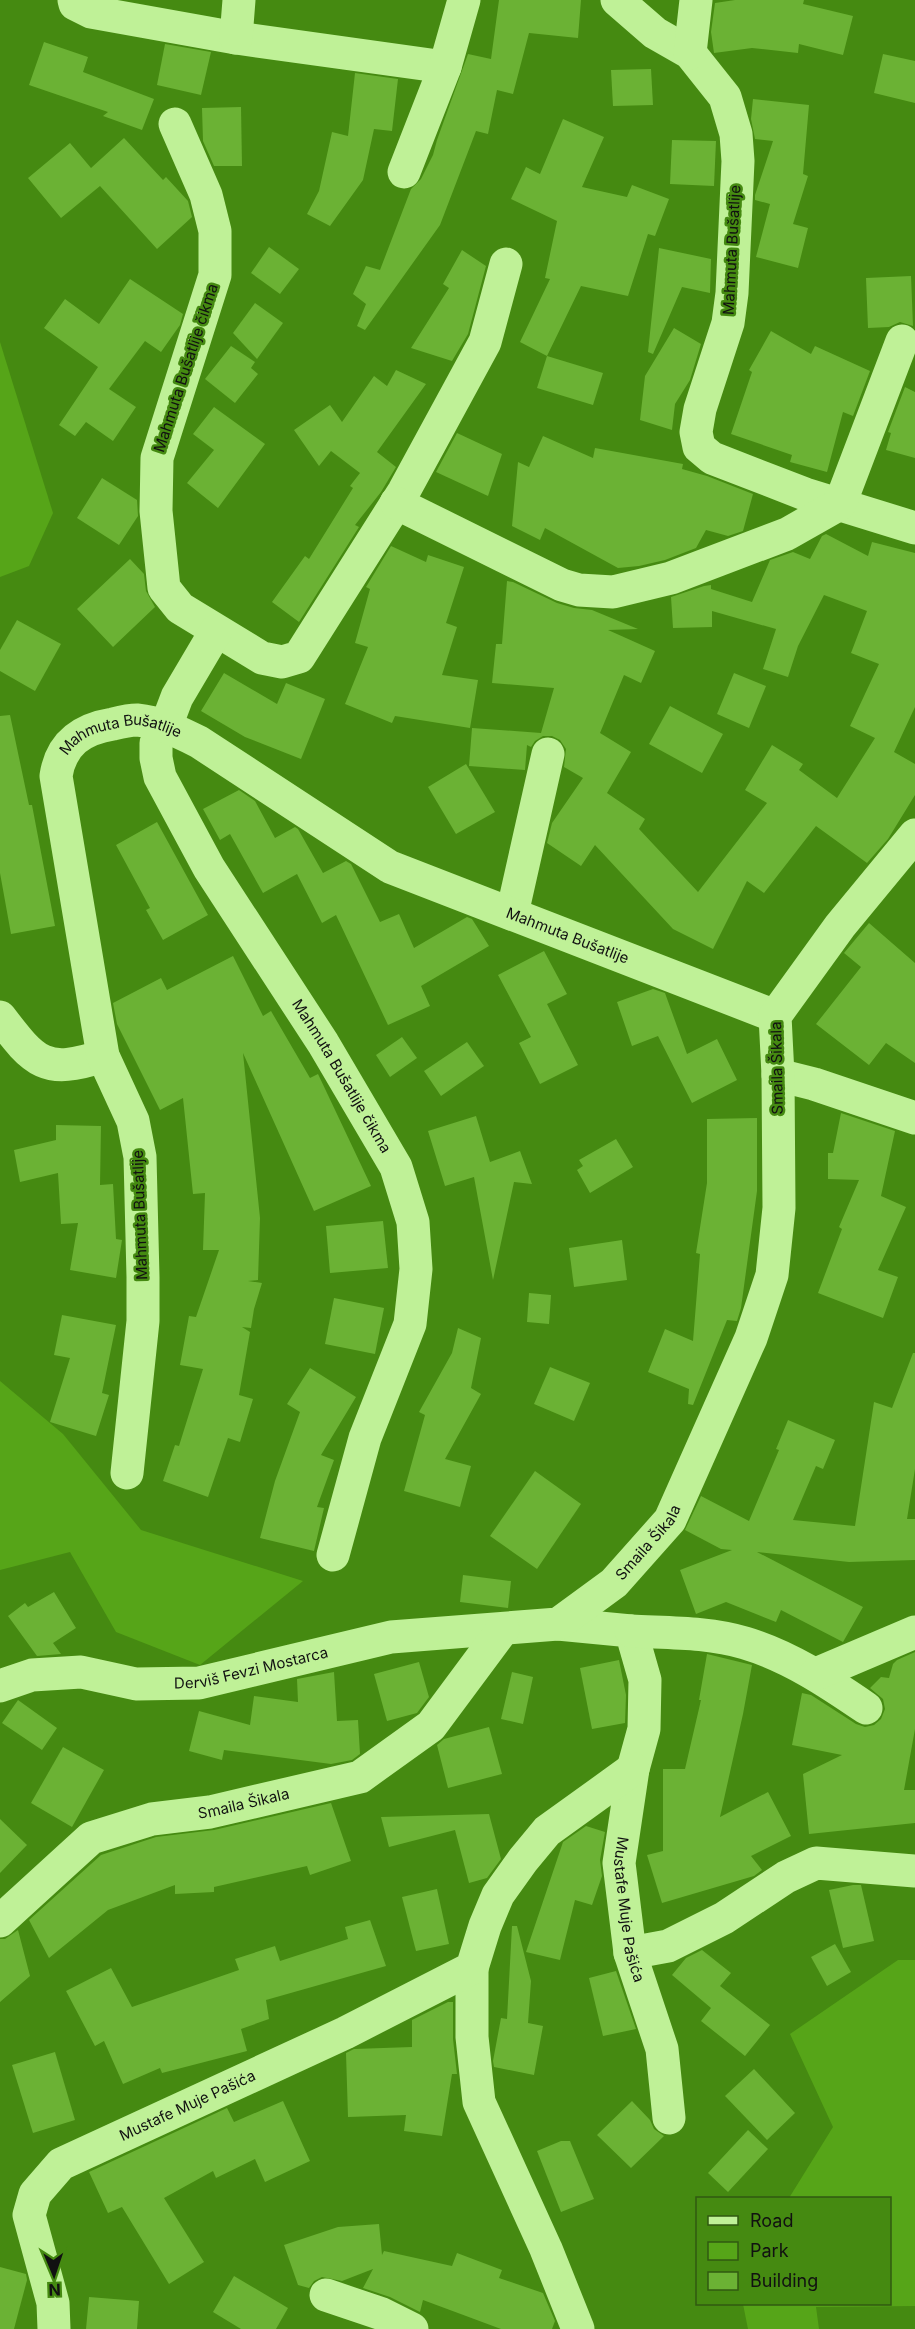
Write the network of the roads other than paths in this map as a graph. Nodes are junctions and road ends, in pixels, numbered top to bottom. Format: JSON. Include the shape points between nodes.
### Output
{"nodes":[{"id":1,"x":74,"y":0,"type":"edge"},
{"id":2,"x":239,"y":0,"type":"edge"},
{"id":3,"x":464,"y":0,"type":"edge"},
{"id":4,"x":617,"y":0,"type":"edge"},
{"id":5,"x":696,"y":0,"type":"edge"},
{"id":6,"x":236,"y":38,"type":"junction"},
{"id":7,"x":690,"y":53,"type":"junction"},
{"id":8,"x":445,"y":67,"type":"junction"},
{"id":9,"x":175,"y":124,"type":"dead end"},
{"id":10,"x":404,"y":172,"type":"dead end"},
{"id":11,"x":506,"y":264,"type":"dead end"},
{"id":12,"x":902,"y":341,"type":"dead end"},
{"id":13,"x":396,"y":503,"type":"junction"},
{"id":14,"x":840,"y":504,"type":"junction"},
{"id":15,"x":915,"y":528,"type":"edge"},
{"id":16,"x":216,"y":631,"type":"junction"},
{"id":17,"x":166,"y":726,"type":"junction"},
{"id":18,"x":548,"y":754,"type":"dead end"},
{"id":19,"x":915,"y":835,"type":"edge"},
{"id":20,"x":512,"y":914,"type":"junction"},
{"id":21,"x":775,"y":1016,"type":"junction"},
{"id":22,"x":0,"y":1017,"type":"edge"},
{"id":23,"x":103,"y":1056,"type":"junction"},
{"id":24,"x":778,"y":1075,"type":"junction"},
{"id":25,"x":915,"y":1118,"type":"edge"},
{"id":26,"x":128,"y":1473,"type":"dead end"},
{"id":27,"x":333,"y":1555,"type":"dead end"},
{"id":28,"x":558,"y":1624,"type":"junction"},
{"id":29,"x":503,"y":1629,"type":"junction"},
{"id":30,"x":631,"y":1631,"type":"junction"},
{"id":31,"x":915,"y":1632,"type":"edge"},
{"id":32,"x":816,"y":1674,"type":"junction"},
{"id":33,"x":0,"y":1686,"type":"edge"},
{"id":34,"x":866,"y":1708,"type":"dead end"},
{"id":35,"x":633,"y":1769,"type":"junction"},
{"id":36,"x":915,"y":1871,"type":"edge"},
{"id":37,"x":0,"y":1921,"type":"edge"},
{"id":38,"x":630,"y":1953,"type":"junction"},
{"id":39,"x":472,"y":1968,"type":"junction"},
{"id":40,"x":669,"y":2118,"type":"dead end"},
{"id":41,"x":326,"y":2295,"type":"dead end"},
{"id":42,"x":54,"y":2329,"type":"edge"},
{"id":43,"x":412,"y":2329,"type":"edge"},
{"id":44,"x":578,"y":2329,"type":"edge"}],
"edges":[{"from":1,"to":6,"type":"street","via":[[91,12]]},
{"from":2,"to":6,"type":"street"},
{"from":3,"to":8,"type":"street"},
{"from":4,"to":7,"type":"street","name":"Mahmuta Bušatlije","via":[[655,33]]},
{"from":5,"to":7,"type":"street"},
{"from":6,"to":8,"type":"street"},
{"from":7,"to":14,"type":"street","name":"Mahmuta Bušatlije","via":[[725,97],[736,134],[738,161],[728,323],[700,409],[696,432],[699,447],[712,458]]},
{"from":8,"to":10,"type":"street"},
{"from":9,"to":16,"type":"street","name":"Mahmuta Bušatlije čikma","via":[[206,195],[215,231],[215,275],[157,458],[156,511],[165,588],[180,608]]},
{"from":11,"to":13,"type":"street","name":"Mahmuta Bušatlije čikma","via":[[485,342]]},
{"from":12,"to":14,"type":"street"},
{"from":13,"to":14,"type":"street","via":[[562,585],[613,592],[671,578],[733,556],[788,534]]},
{"from":13,"to":16,"type":"street","name":"Mahmuta Bušatlije čikma","via":[[299,657],[282,662],[262,658]]},
{"from":14,"to":15,"type":"street","name":"Mahmuta Bušatlije"},
{"from":16,"to":17,"type":"street","name":"Mahmuta Bušatlije čikma","via":[[177,697]]},
{"from":17,"to":20,"type":"street","name":"Mahmuta Bušatlije","via":[[199,741],[390,867]]},
{"from":17,"to":23,"type":"street","name":"Mahmuta Bušatlije","via":[[135,720],[98,726],[82,733],[58,759],[56,776]]},
{"from":17,"to":27,"type":"street","name":"Mahmuta Bušatlije čikma","via":[[156,743],[160,777],[209,868],[323,1042],[396,1167],[413,1222],[416,1269],[410,1324],[365,1438]]},
{"from":18,"to":20,"type":"street"},
{"from":19,"to":21,"type":"street","name":"Smaila Šikala","via":[[840,926]]},
{"from":20,"to":21,"type":"street","name":"Mahmuta Bušatlije"},
{"from":21,"to":24,"type":"street","name":"Smaila Šikala"},
{"from":22,"to":23,"type":"street","via":[[39,1062],[73,1066]]},
{"from":23,"to":26,"type":"street","name":"Mahmuta Bušatlije","via":[[133,1121],[140,1157],[142,1321]]},
{"from":24,"to":25,"type":"street"},
{"from":24,"to":28,"type":"street","name":"Smaila Šikala","via":[[778,1219],[772,1275],[751,1338],[670,1520],[614,1583]]},
{"from":28,"to":29,"type":"street"},
{"from":28,"to":30,"type":"street"},
{"from":29,"to":33,"type":"street","name":"Derviš Fevzi Mostarca","via":[[391,1636],[199,1683],[136,1684],[81,1672],[33,1675]]},
{"from":29,"to":37,"type":"street","name":"Smaila Šikala","via":[[431,1726],[360,1777],[210,1812],[152,1819],[91,1838]]},
{"from":30,"to":32,"type":"street","via":[[745,1643]]},
{"from":30,"to":35,"type":"street","name":"Mustafe Muje Pašića","via":[[645,1680],[644,1729]]},
{"from":31,"to":32,"type":"street"},
{"from":32,"to":34,"type":"street"},
{"from":35,"to":38,"type":"street","name":"Mustafe Muje Pašića","via":[[619,1863]]},
{"from":35,"to":39,"type":"street","via":[[547,1831],[523,1860],[498,1895]]},
{"from":36,"to":38,"type":"street","via":[[816,1863],[668,1946]]},
{"from":38,"to":40,"type":"street","name":"Mustafe Muje Pašića","via":[[662,2049]]},
{"from":39,"to":42,"type":"street","name":"Mustafe Muje Pašića","via":[[345,2033],[61,2164],[35,2194],[29,2215],[53,2303]]},
{"from":39,"to":44,"type":"street","via":[[472,2037],[479,2102]]},
{"from":41,"to":43,"type":"street"}]}
